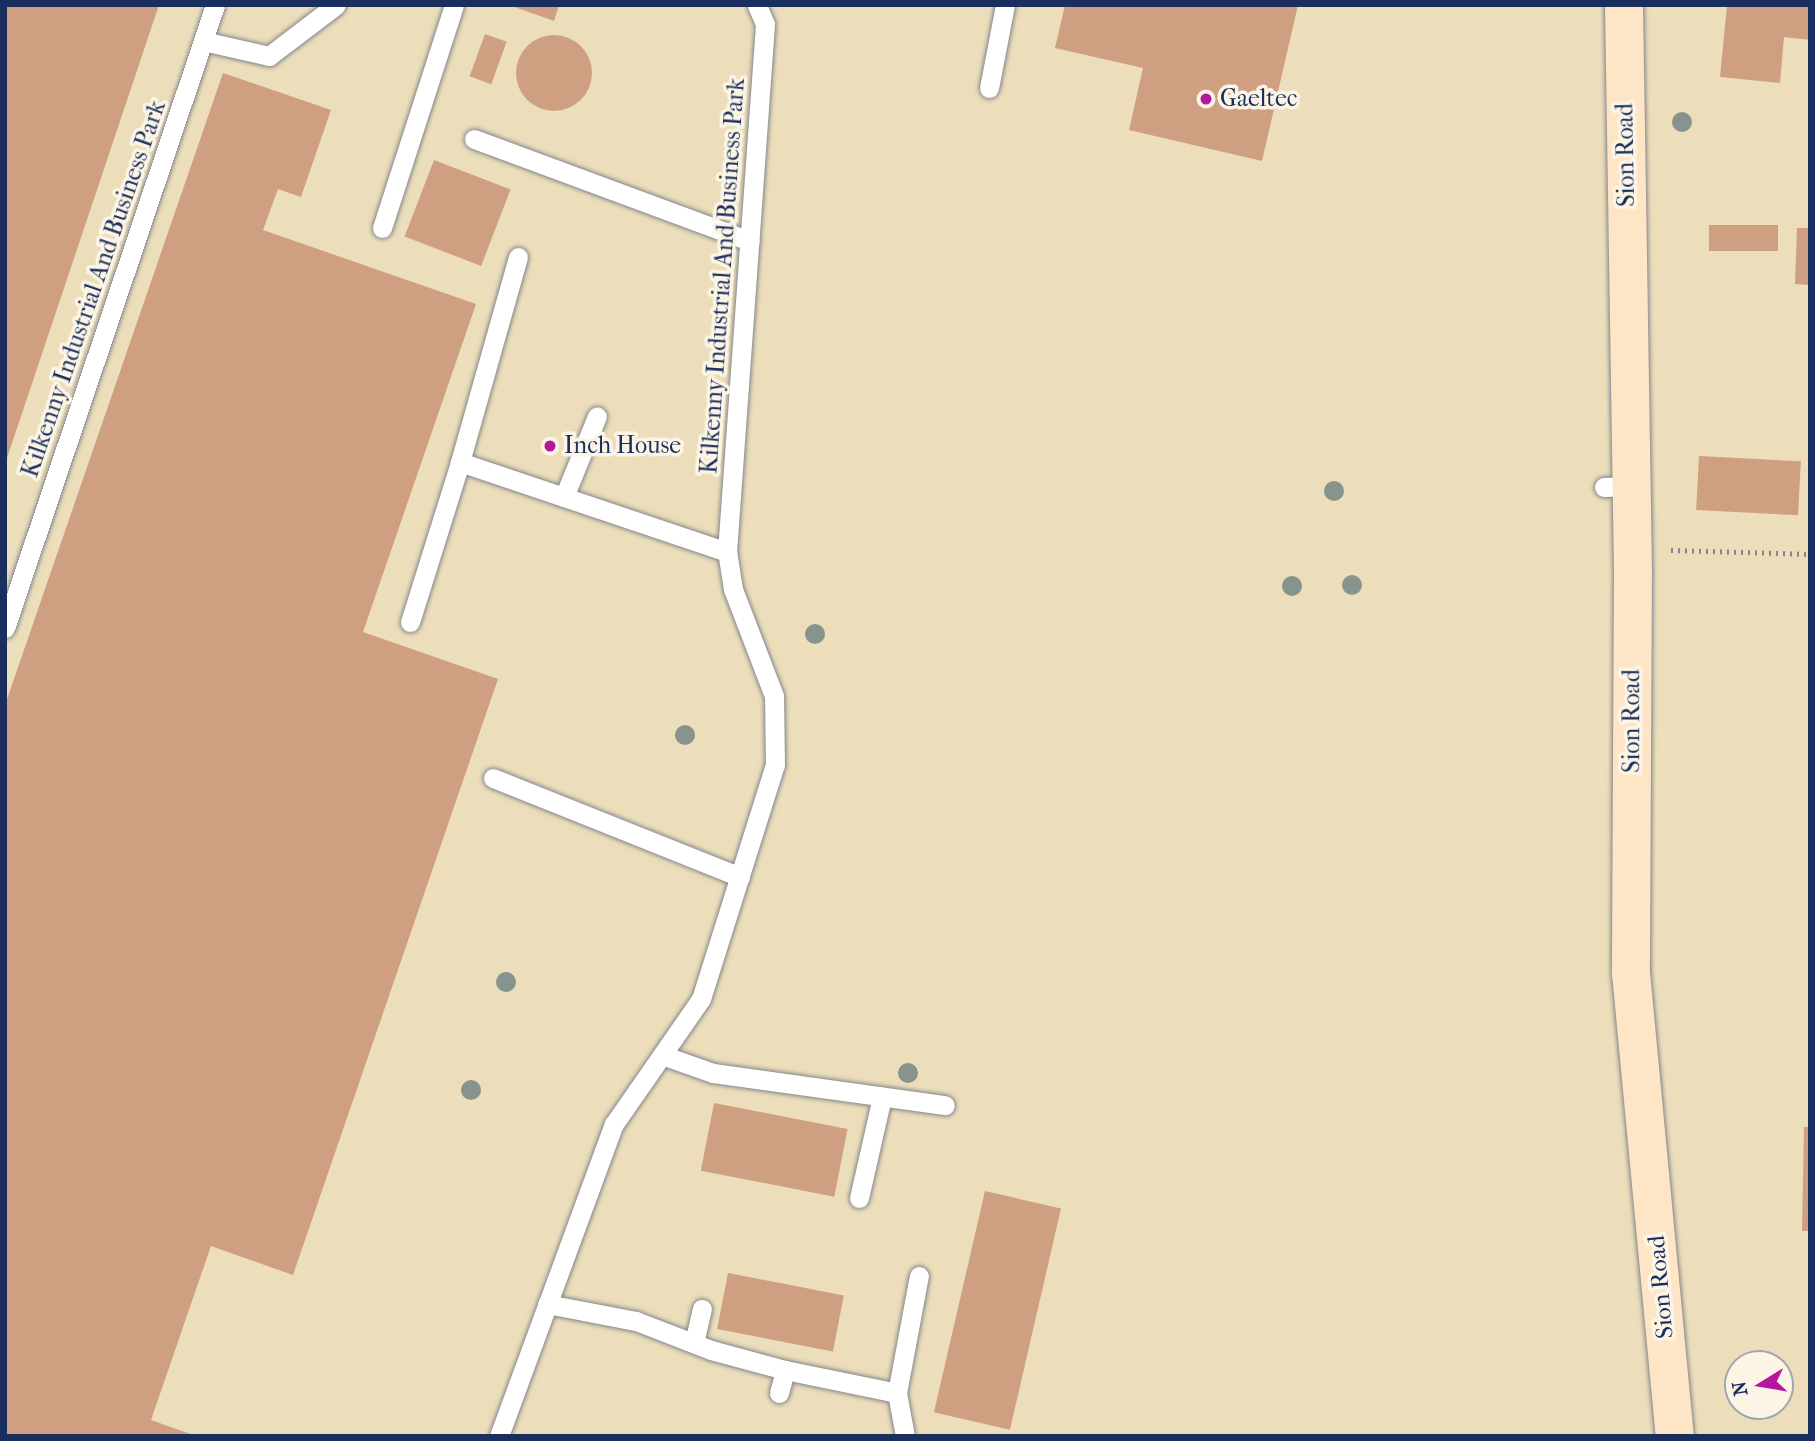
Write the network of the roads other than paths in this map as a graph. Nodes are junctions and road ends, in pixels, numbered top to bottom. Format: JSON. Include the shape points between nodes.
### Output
{"nodes":[{"id":1,"x":215,"y":5,"type":"edge"},
{"id":2,"x":336,"y":5,"type":"edge"},
{"id":3,"x":454,"y":5,"type":"edge"},
{"id":4,"x":757,"y":5,"type":"edge"},
{"id":5,"x":1004,"y":5,"type":"edge"},
{"id":6,"x":1624,"y":5,"type":"edge"},
{"id":7,"x":203,"y":41,"type":"junction"},
{"id":8,"x":989,"y":88,"type":"dead end"},
{"id":9,"x":474,"y":139,"type":"dead end"},
{"id":10,"x":382,"y":228,"type":"dead end"},
{"id":11,"x":750,"y":241,"type":"junction"},
{"id":12,"x":518,"y":257,"type":"dead end"},
{"id":13,"x":597,"y":416,"type":"dead end"},
{"id":14,"x":460,"y":462,"type":"junction"},
{"id":15,"x":564,"y":497,"type":"junction"},
{"id":16,"x":727,"y":552,"type":"junction"},
{"id":17,"x":410,"y":622,"type":"dead end"},
{"id":18,"x":5,"y":628,"type":"edge"},
{"id":19,"x":493,"y":778,"type":"dead end"},
{"id":20,"x":740,"y":877,"type":"junction"},
{"id":21,"x":662,"y":1055,"type":"junction"},
{"id":22,"x":882,"y":1097,"type":"junction"},
{"id":23,"x":945,"y":1105,"type":"dead end"},
{"id":24,"x":859,"y":1198,"type":"dead end"},
{"id":25,"x":919,"y":1276,"type":"dead end"},
{"id":26,"x":547,"y":1304,"type":"junction"},
{"id":27,"x":702,"y":1309,"type":"dead end"},
{"id":28,"x":694,"y":1343,"type":"junction"},
{"id":29,"x":785,"y":1370,"type":"junction"},
{"id":30,"x":779,"y":1393,"type":"dead end"},
{"id":31,"x":897,"y":1393,"type":"junction"},
{"id":32,"x":499,"y":1436,"type":"edge"},
{"id":33,"x":905,"y":1436,"type":"edge"},
{"id":34,"x":1675,"y":1436,"type":"edge"}],
"edges":[{"from":1,"to":7,"type":"lane","name":"Kilkenny Industrial And Business Park"},
{"from":2,"to":7,"type":"lane","via":[[269,56]]},
{"from":3,"to":10,"type":"lane"},
{"from":4,"to":11,"type":"lane","name":"Kilkenny Industrial And Business Park","via":[[765,24]]},
{"from":5,"to":8,"type":"lane"},
{"from":6,"to":34,"type":"street","name":"Sion Road","via":[[1618,487],[1632,548],[1631,974]]},
{"from":7,"to":18,"type":"lane","name":"Kilkenny Industrial And Business Park"},
{"from":9,"to":11,"type":"lane"},
{"from":11,"to":16,"type":"lane","name":"Kilkenny Industrial And Business Park"},
{"from":12,"to":14,"type":"lane"},
{"from":13,"to":15,"type":"lane"},
{"from":14,"to":15,"type":"lane"},
{"from":14,"to":17,"type":"lane"},
{"from":15,"to":16,"type":"lane"},
{"from":16,"to":20,"type":"lane","name":"Kilkenny Industrial And Business Park","via":[[733,589],[775,696],[775,765]]},
{"from":19,"to":20,"type":"lane"},
{"from":20,"to":21,"type":"lane","name":"Kilkenny Industrial And Business Park","via":[[701,999]]},
{"from":21,"to":22,"type":"lane","via":[[713,1073]]},
{"from":21,"to":26,"type":"lane","name":"Kilkenny Industrial And Business Park","via":[[614,1124]]},
{"from":22,"to":23,"type":"lane"},
{"from":22,"to":24,"type":"lane"},
{"from":25,"to":31,"type":"lane"},
{"from":26,"to":28,"type":"lane","via":[[636,1321]]},
{"from":26,"to":32,"type":"lane","name":"Kilkenny Industrial And Business Park"},
{"from":27,"to":28,"type":"lane"},
{"from":28,"to":29,"type":"lane"},
{"from":29,"to":30,"type":"lane"},
{"from":29,"to":31,"type":"lane"},
{"from":31,"to":33,"type":"lane"}]}
